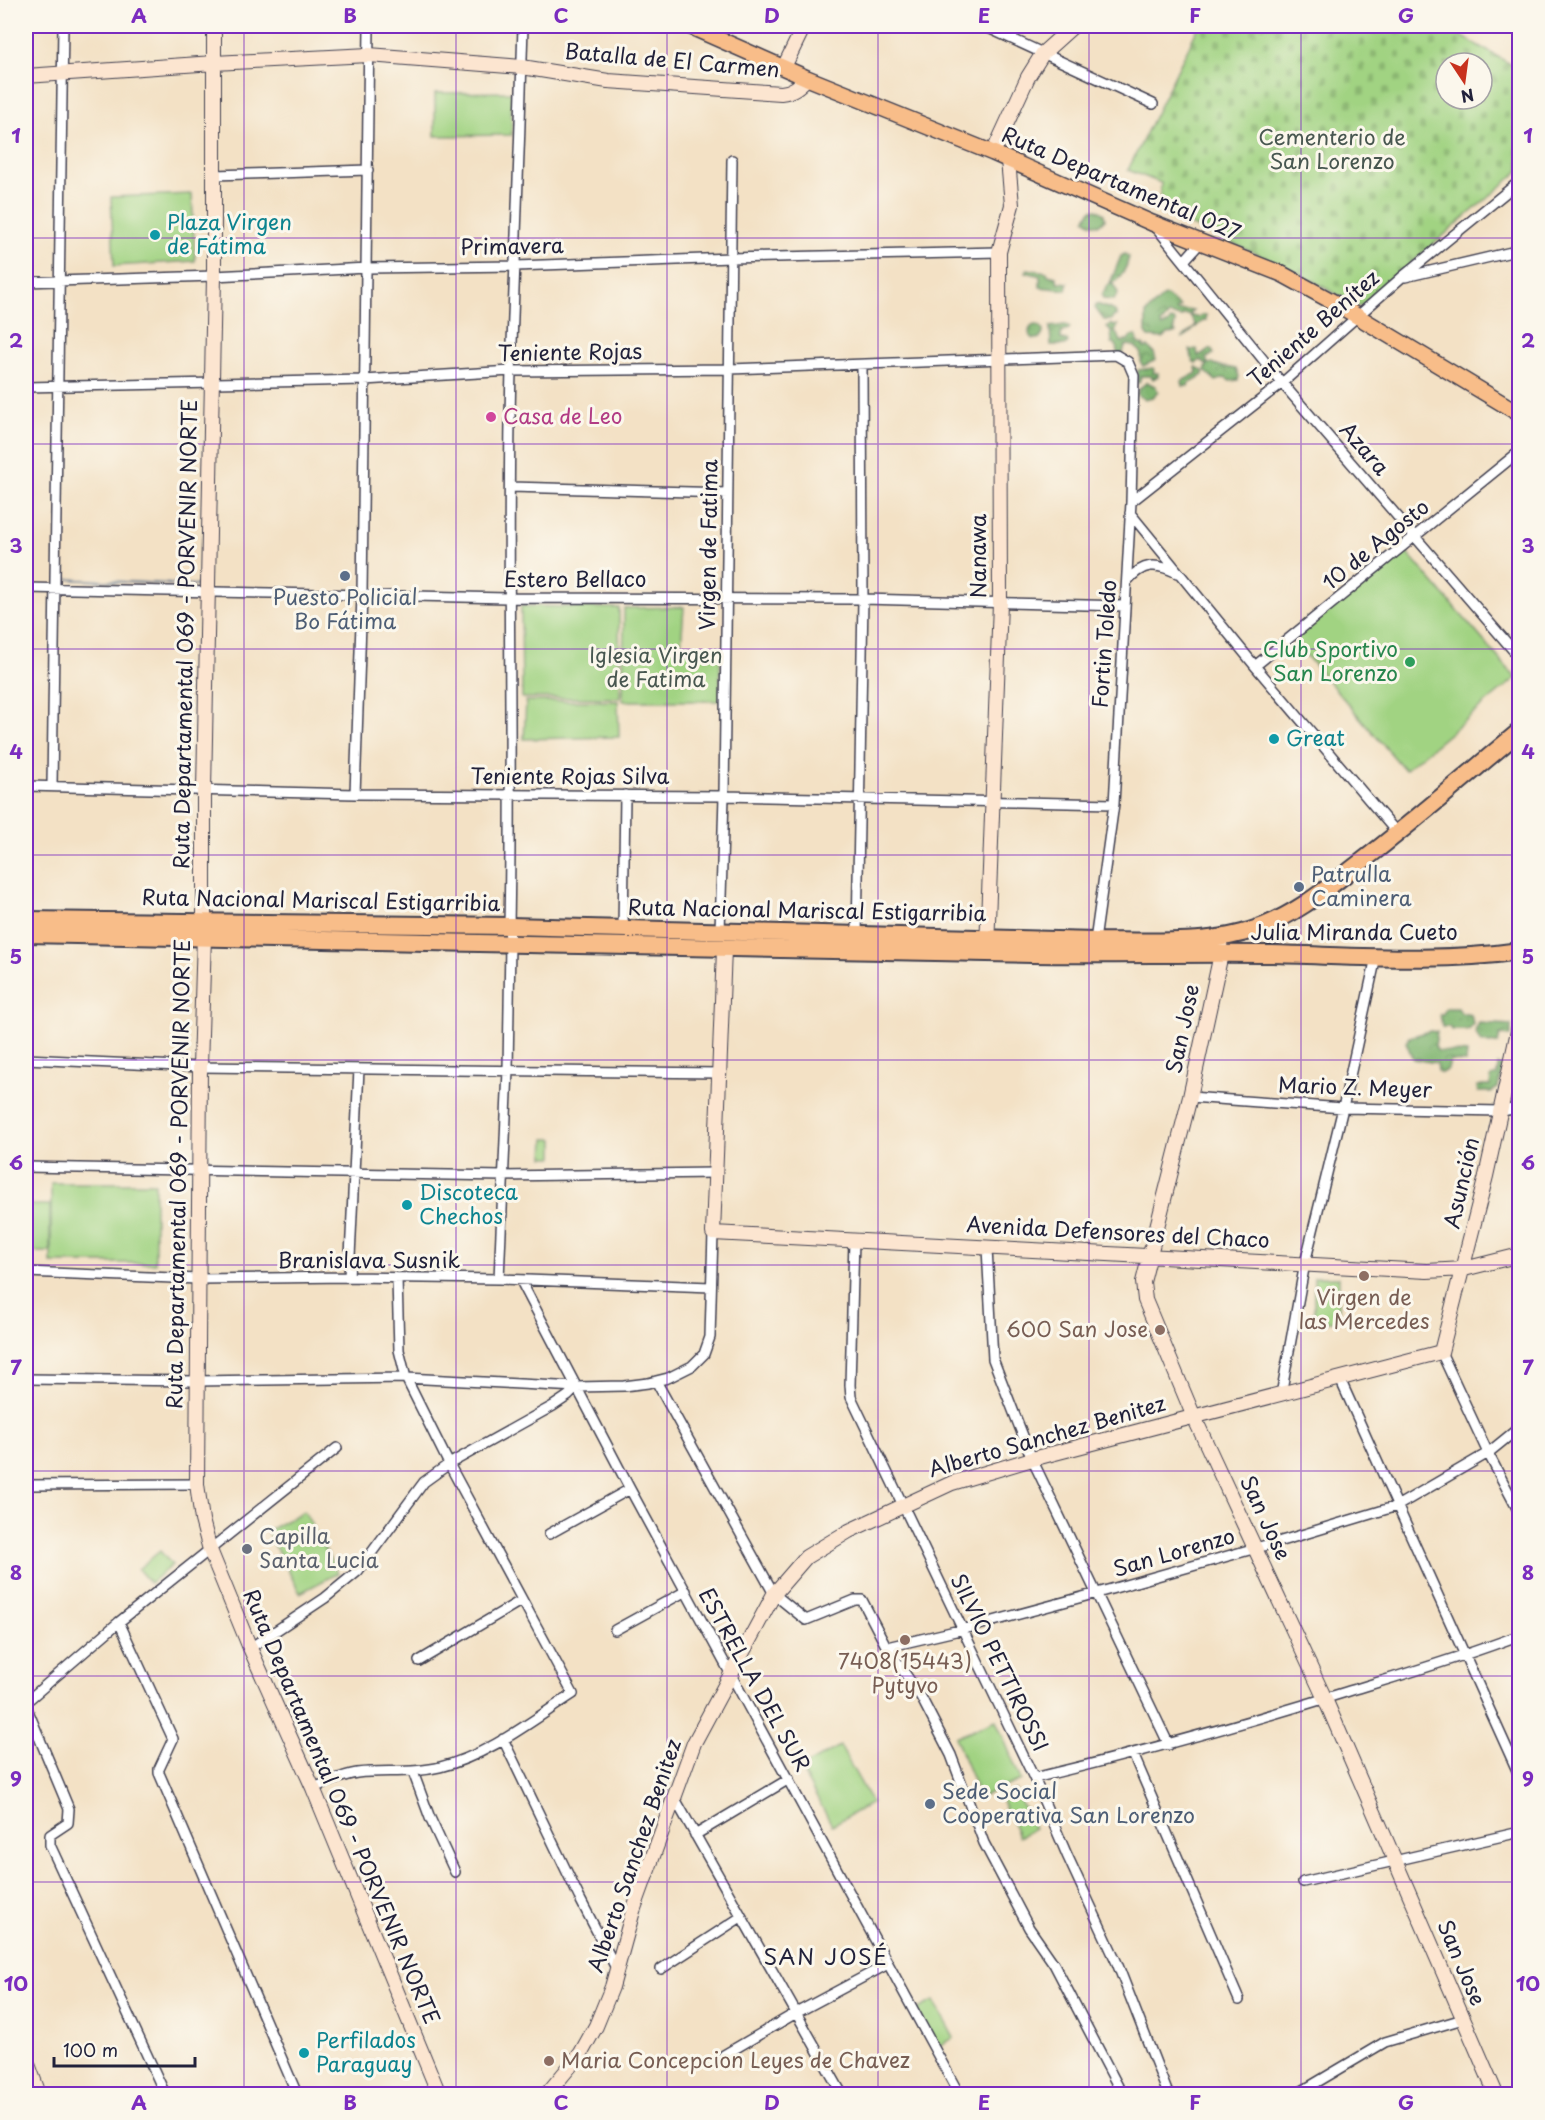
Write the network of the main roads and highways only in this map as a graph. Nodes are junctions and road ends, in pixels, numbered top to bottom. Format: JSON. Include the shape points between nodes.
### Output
{"nodes":[{"id":1,"x":689,"y":26,"type":"edge"},
{"id":2,"x":1520,"y":414,"type":"edge"},
{"id":3,"x":1520,"y":731,"type":"edge"},
{"id":4,"x":27,"y":920,"type":"edge"},
{"id":5,"x":1258,"y":928,"type":"junction"},
{"id":6,"x":509,"y":935,"type":"junction"},
{"id":7,"x":987,"y":946,"type":"junction"},
{"id":8,"x":1220,"y":946,"type":"junction"},
{"id":9,"x":1520,"y":951,"type":"edge"},
{"id":10,"x":1267,"y":954,"type":"junction"}],
"edges":[{"from":1,"to":2,"type":"main road","name":"Ruta Departamental 027","via":[[1152,223],[1282,274]]},
{"from":3,"to":5,"type":"highway","name":"Ruta Nacional Mariscal Estigarribia","via":[[1332,885]]},
{"from":4,"to":6,"type":"highway","name":"Ruta Nacional Mariscal Estigarribia","via":[[203,929]]},
{"from":5,"to":8,"type":"highway","name":"Ruta Nacional Mariscal Estigarribia"},
{"from":5,"to":10,"type":"highway"},
{"from":6,"to":7,"type":"highway","name":"Ruta Nacional Mariscal Estigarribia","via":[[724,949]]},
{"from":6,"to":7,"type":"highway","name":"Ruta Nacional Mariscal Estigarribia","via":[[623,929],[857,935]]},
{"from":7,"to":8,"type":"highway","name":"Ruta Nacional Mariscal Estigarribia"},
{"from":7,"to":8,"type":"highway","name":"Ruta Nacional Mariscal Estigarribia","via":[[1095,941]]},
{"from":8,"to":10,"type":"highway","name":"Julia Miranda Cueto"},
{"from":9,"to":10,"type":"highway","name":"Julia Miranda Cueto","via":[[1487,956]]}]}
